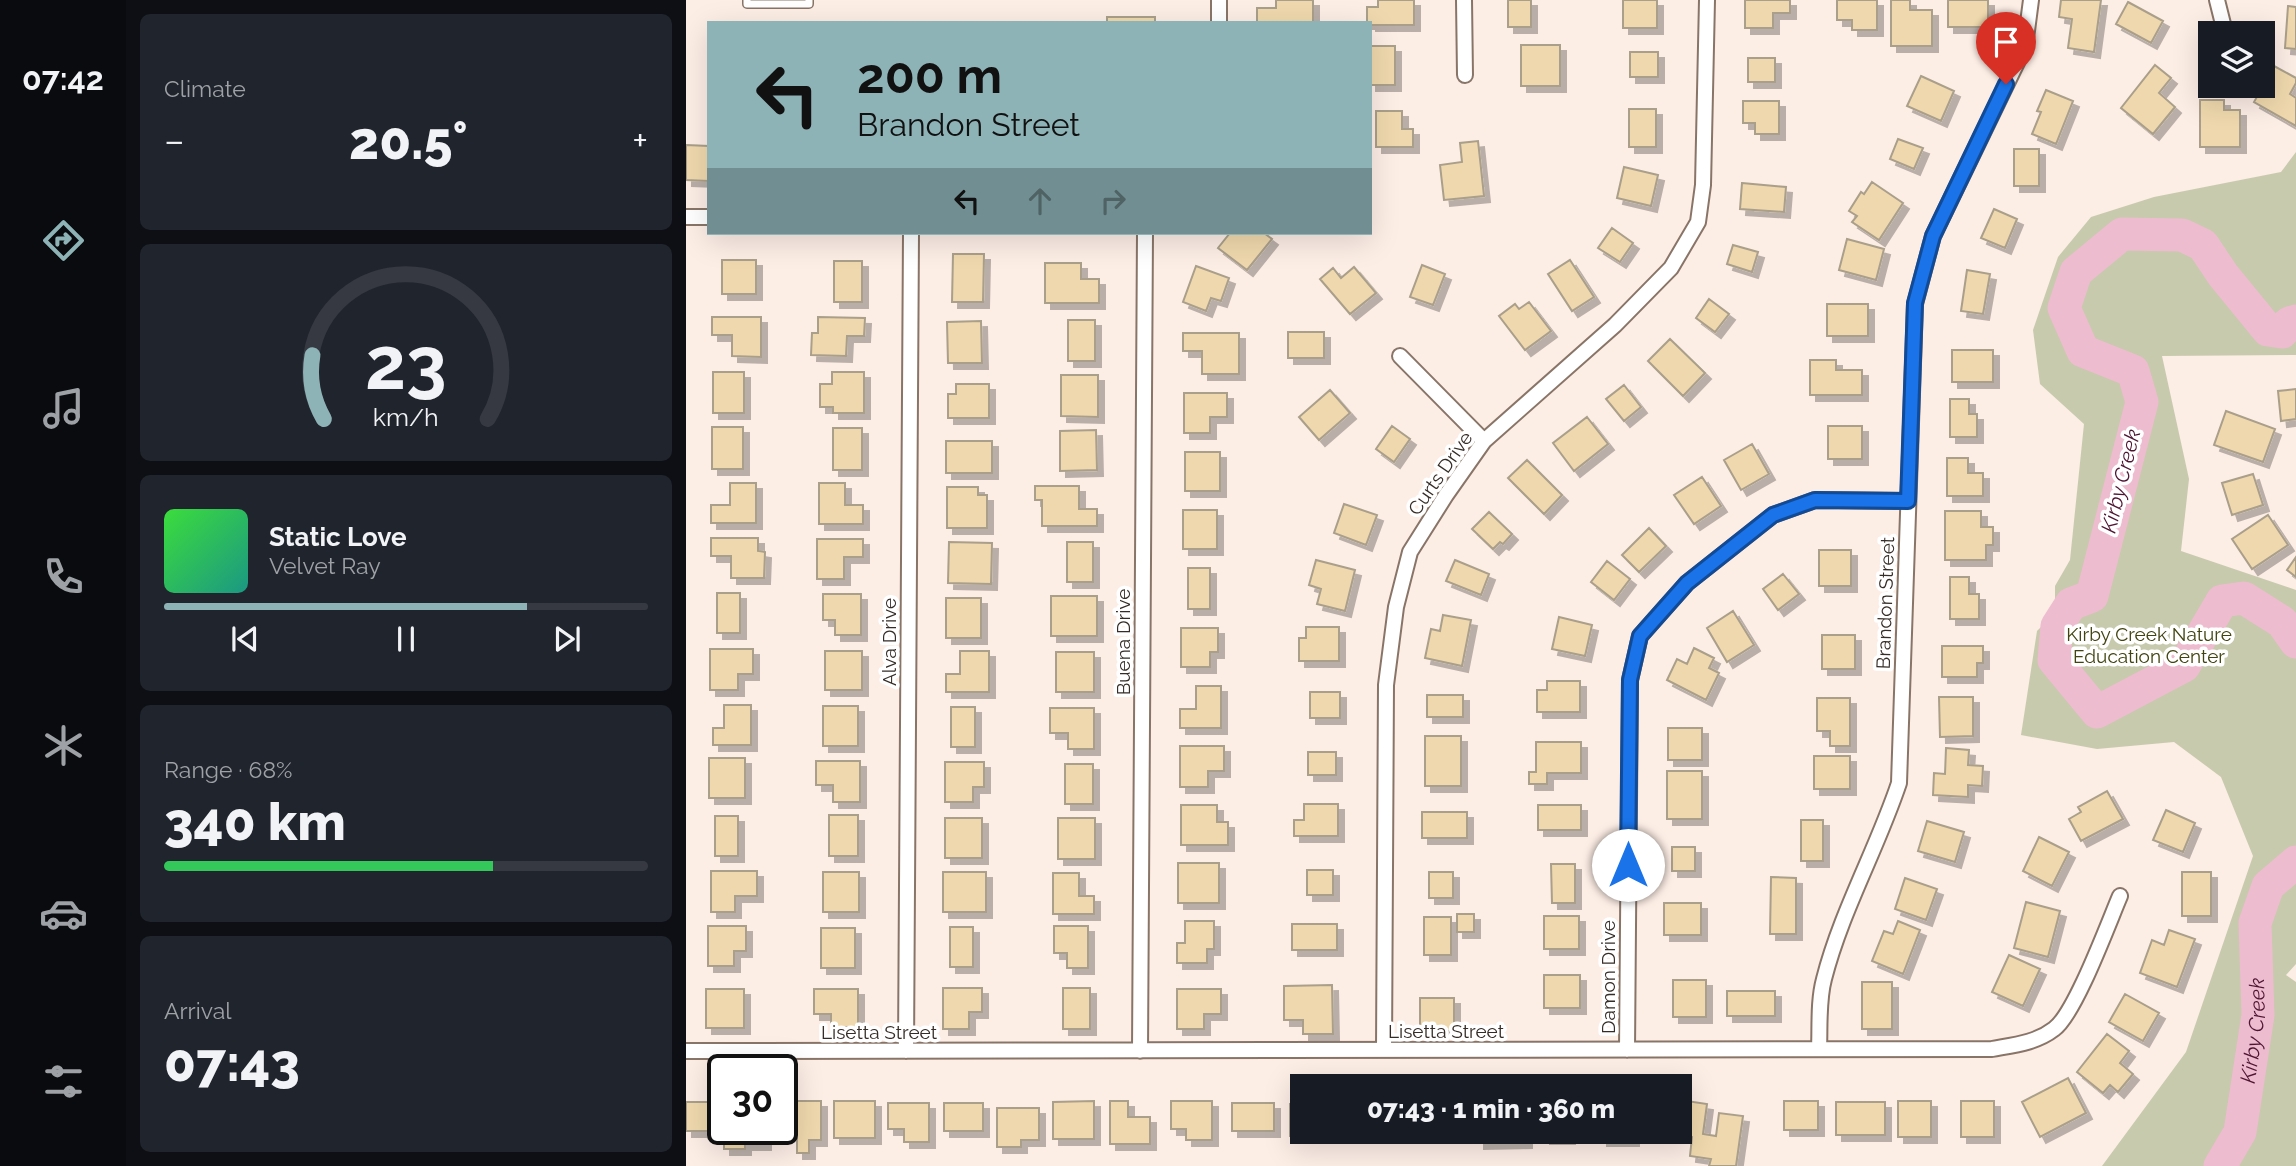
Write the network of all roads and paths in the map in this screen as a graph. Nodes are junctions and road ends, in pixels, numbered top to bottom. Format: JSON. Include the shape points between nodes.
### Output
{"nodes":[{"id":1,"x":747,"y":0,"type":"edge"},
{"id":2,"x":809,"y":0,"type":"edge"},
{"id":3,"x":1219,"y":0,"type":"edge"},
{"id":4,"x":1464,"y":0,"type":"edge"},
{"id":5,"x":1707,"y":0,"type":"edge"},
{"id":6,"x":2031,"y":0,"type":"edge"},
{"id":7,"x":2217,"y":0,"type":"edge"},
{"id":8,"x":1219,"y":21,"type":"edge"},
{"id":9,"x":2222,"y":21,"type":"edge"},
{"id":10,"x":1465,"y":75,"type":"dead end"},
{"id":11,"x":686,"y":217,"type":"edge"},
{"id":12,"x":707,"y":217,"type":"edge"},
{"id":13,"x":911,"y":235,"type":"edge"},
{"id":14,"x":1145,"y":235,"type":"edge"},
{"id":15,"x":1400,"y":356,"type":"dead end"},
{"id":16,"x":1484,"y":441,"type":"junction"},
{"id":17,"x":1908,"y":501,"type":"junction"},
{"id":18,"x":2120,"y":897,"type":"dead end"},
{"id":19,"x":1627,"y":1049,"type":"junction"},
{"id":20,"x":1819,"y":1049,"type":"junction"},
{"id":21,"x":1384,"y":1050,"type":"junction"},
{"id":22,"x":686,"y":1051,"type":"edge"},
{"id":23,"x":906,"y":1051,"type":"junction"},
{"id":24,"x":1140,"y":1051,"type":"junction"}],
"edges":[{"from":1,"to":2,"type":"lane","via":[[747,4],[809,4]]},
{"from":3,"to":8,"type":"street"},
{"from":4,"to":10,"type":"street"},
{"from":5,"to":16,"type":"street","name":"Curts Drive","via":[[1698,222],[1671,268],[1615,325]]},
{"from":6,"to":17,"type":"street","name":"Brandon Street","via":[[2025,46],[1933,236],[1915,303]]},
{"from":7,"to":9,"type":"street"},
{"from":11,"to":12,"type":"street"},
{"from":13,"to":23,"type":"street","name":"Alva Drive"},
{"from":14,"to":24,"type":"street","name":"Buena Drive"},
{"from":15,"to":16,"type":"street"},
{"from":16,"to":21,"type":"street","name":"Curts Drive","via":[[1410,552],[1396,607],[1386,685]]},
{"from":17,"to":19,"type":"street","name":"Damon Drive","via":[[1815,500],[1773,515],[1687,583],[1640,636],[1630,680]]},
{"from":17,"to":20,"type":"street","name":"Brandon Street","via":[[1899,783],[1823,982]]},
{"from":18,"to":20,"type":"street","name":"Lisetta Street","via":[[2076,999],[2056,1028],[2031,1042],[1992,1049]]},
{"from":19,"to":20,"type":"street","name":"Lisetta Street"},
{"from":19,"to":21,"type":"street","name":"Lisetta Street"},
{"from":21,"to":24,"type":"street","name":"Lisetta Street"},
{"from":22,"to":23,"type":"street","name":"Lisetta Street"},
{"from":23,"to":24,"type":"street","name":"Lisetta Street"}]}
